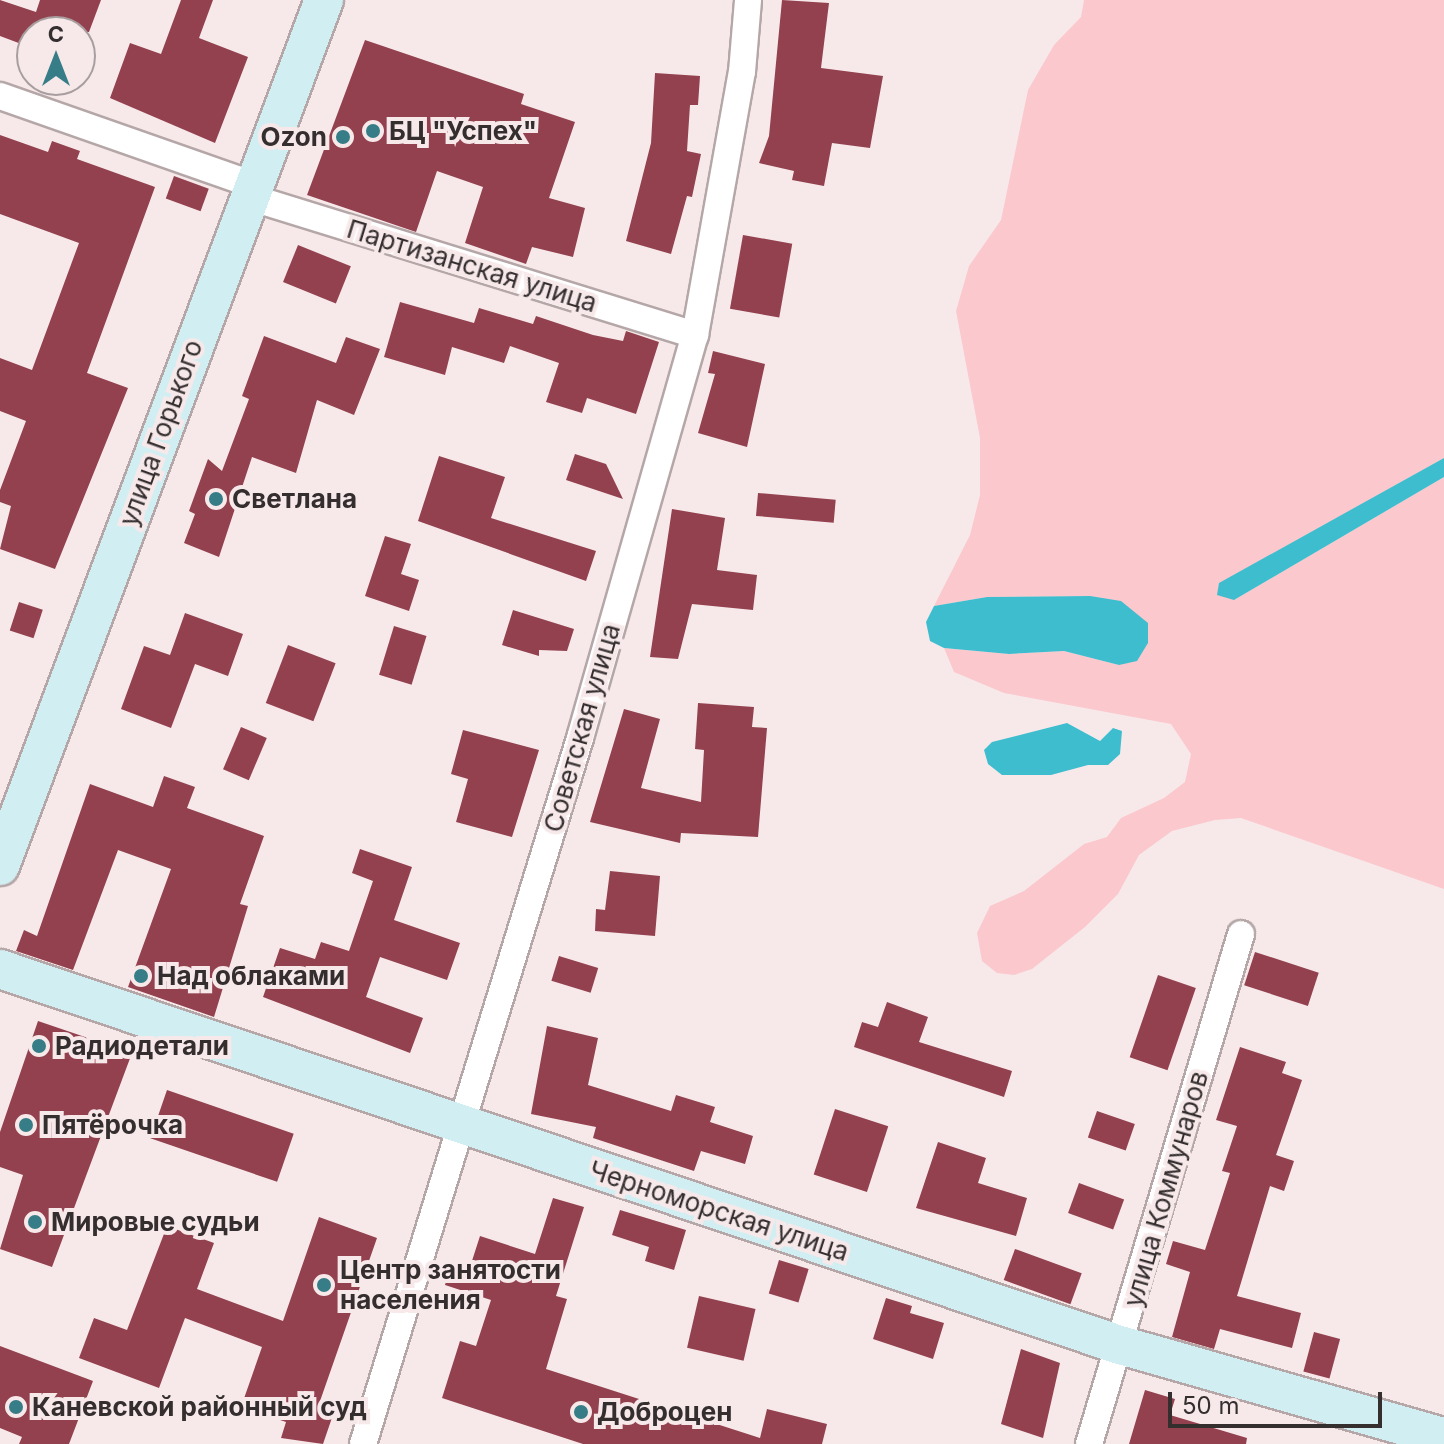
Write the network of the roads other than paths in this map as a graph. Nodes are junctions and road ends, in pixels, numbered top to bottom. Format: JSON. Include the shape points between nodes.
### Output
{"nodes":[{"id":1,"x":324,"y":0,"type":"edge"},
{"id":2,"x":748,"y":0,"type":"edge"},
{"id":3,"x":0,"y":96,"type":"edge"},
{"id":4,"x":252,"y":191,"type":"junction"},
{"id":5,"x":695,"y":335,"type":"junction"},
{"id":6,"x":0,"y":866,"type":"edge"},
{"id":7,"x":1241,"y":934,"type":"dead end"},
{"id":8,"x":0,"y":969,"type":"edge"},
{"id":9,"x":463,"y":1126,"type":"junction"},
{"id":10,"x":1120,"y":1345,"type":"junction"},
{"id":11,"x":1444,"y":1437,"type":"edge"},
{"id":12,"x":363,"y":1444,"type":"edge"},
{"id":13,"x":1089,"y":1444,"type":"edge"}],
"edges":[{"from":1,"to":4,"type":"street","name":"улица Горького"},
{"from":2,"to":5,"type":"street","name":"Советская улица","via":[[742,72]]},
{"from":3,"to":4,"type":"street","name":"Партизанская улица"},
{"from":4,"to":5,"type":"street","name":"Партизанская улица"},
{"from":4,"to":6,"type":"street","name":"улица Горького"},
{"from":5,"to":9,"type":"street","name":"Советская улица"},
{"from":7,"to":10,"type":"street","name":"улица Коммунаров"},
{"from":8,"to":9,"type":"street","name":"Черноморская улица"},
{"from":9,"to":10,"type":"street","name":"Черноморская улица"},
{"from":9,"to":12,"type":"street","name":"Советская улица"},
{"from":10,"to":11,"type":"street","name":"Черноморская улица"},
{"from":10,"to":13,"type":"street","name":"улица Коммунаров"}]}
